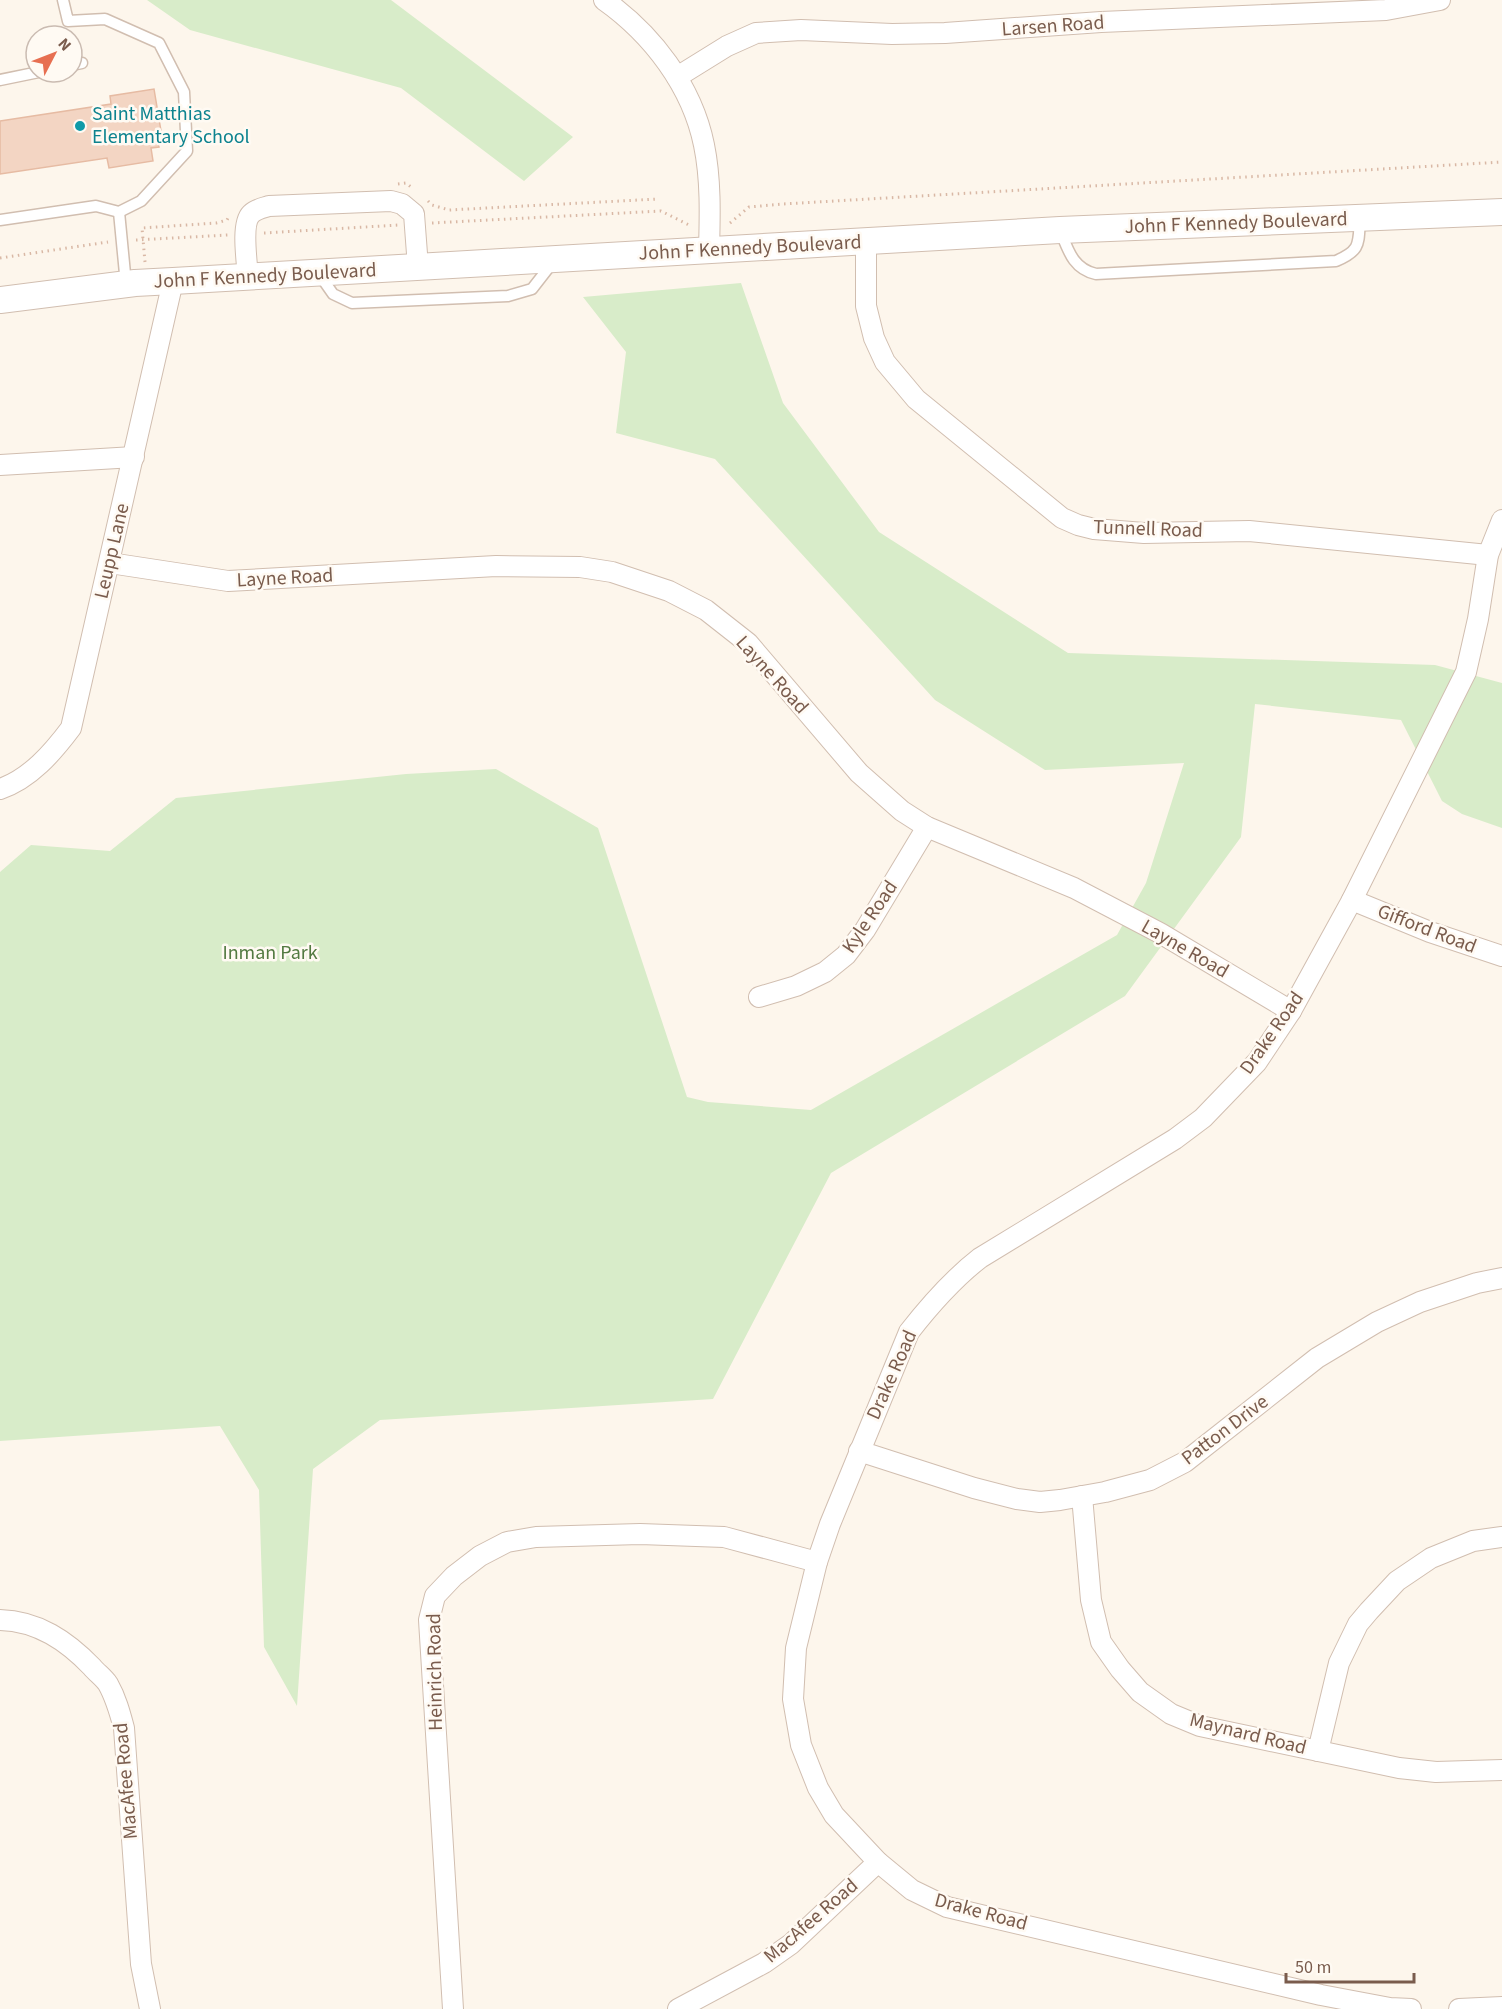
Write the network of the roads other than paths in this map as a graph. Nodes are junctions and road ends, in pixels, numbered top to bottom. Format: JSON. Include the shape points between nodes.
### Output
{"nodes":[{"id":1,"x":63,"y":0,"type":"edge"},
{"id":2,"x":604,"y":0,"type":"edge"},
{"id":3,"x":1440,"y":0,"type":"edge"},
{"id":4,"x":24,"y":75,"type":"edge"},
{"id":5,"x":677,"y":77,"type":"junction"},
{"id":6,"x":0,"y":80,"type":"edge"},
{"id":7,"x":119,"y":212,"type":"junction"},
{"id":8,"x":1502,"y":212,"type":"edge"},
{"id":9,"x":1360,"y":218,"type":"junction"},
{"id":10,"x":0,"y":220,"type":"edge"},
{"id":11,"x":1060,"y":230,"type":"junction"},
{"id":12,"x":866,"y":241,"type":"junction"},
{"id":13,"x":709,"y":250,"type":"junction"},
{"id":14,"x":555,"y":259,"type":"junction"},
{"id":15,"x":418,"y":267,"type":"junction"},
{"id":16,"x":318,"y":273,"type":"junction"},
{"id":17,"x":248,"y":277,"type":"junction"},
{"id":18,"x":173,"y":281,"type":"junction"},
{"id":19,"x":126,"y":285,"type":"junction"},
{"id":20,"x":0,"y":300,"type":"edge"},
{"id":21,"x":134,"y":458,"type":"junction"},
{"id":22,"x":0,"y":465,"type":"edge"},
{"id":23,"x":1502,"y":520,"type":"edge"},
{"id":24,"x":1488,"y":555,"type":"junction"},
{"id":25,"x":110,"y":563,"type":"junction"},
{"id":26,"x":0,"y":789,"type":"edge"},
{"id":27,"x":927,"y":827,"type":"junction"},
{"id":28,"x":1352,"y":900,"type":"junction"},
{"id":29,"x":1502,"y":956,"type":"edge"},
{"id":30,"x":759,"y":997,"type":"dead end"},
{"id":31,"x":1291,"y":1011,"type":"junction"},
{"id":32,"x":1502,"y":1278,"type":"edge"},
{"id":33,"x":859,"y":1451,"type":"junction"},
{"id":34,"x":1082,"y":1496,"type":"junction"},
{"id":35,"x":1502,"y":1537,"type":"edge"},
{"id":36,"x":817,"y":1562,"type":"junction"},
{"id":37,"x":0,"y":1620,"type":"edge"},
{"id":38,"x":1318,"y":1751,"type":"junction"},
{"id":39,"x":1502,"y":1770,"type":"edge"},
{"id":40,"x":878,"y":1862,"type":"junction"},
{"id":41,"x":1502,"y":2007,"type":"edge"},
{"id":42,"x":150,"y":2009,"type":"edge"},
{"id":43,"x":453,"y":2009,"type":"edge"},
{"id":44,"x":678,"y":2009,"type":"edge"},
{"id":45,"x":1411,"y":2009,"type":"edge"},
{"id":46,"x":1459,"y":2009,"type":"edge"}],
"edges":[{"from":1,"to":7,"type":"lane","via":[[68,21],[105,19],[159,43],[184,92],[188,151],[141,201]]},
{"from":2,"to":5,"type":"street","via":[[653,44]]},
{"from":3,"to":5,"type":"street","name":"Larsen Road","via":[[1386,10],[945,33],[756,33]]},
{"from":4,"to":6,"type":"lane"},
{"from":5,"to":13,"type":"street","via":[[704,144],[709,186]]},
{"from":7,"to":10,"type":"lane","via":[[96,206]]},
{"from":7,"to":19,"type":"lane"},
{"from":8,"to":9,"type":"street","name":"John F Kennedy Boulevard"},
{"from":9,"to":11,"type":"street","name":"John F Kennedy Boulevard"},
{"from":9,"to":11,"type":"lane","via":[[1358,244],[1350,255],[1336,261],[1096,274],[1084,272]]},
{"from":11,"to":12,"type":"street","name":"John F Kennedy Boulevard"},
{"from":12,"to":13,"type":"street","name":"John F Kennedy Boulevard"},
{"from":12,"to":24,"type":"street","name":"Tunnell Road","via":[[866,306],[885,362],[916,399],[1062,518],[1094,529],[1143,533],[1249,531]]},
{"from":13,"to":14,"type":"street","name":"John F Kennedy Boulevard"},
{"from":14,"to":15,"type":"street","name":"John F Kennedy Boulevard"},
{"from":14,"to":16,"type":"lane","via":[[532,289],[508,296],[352,303],[333,294]]},
{"from":15,"to":16,"type":"street","name":"John F Kennedy Boulevard"},
{"from":15,"to":17,"type":"street","via":[[414,214],[402,204],[391,201],[269,207],[260,208],[246,222]]},
{"from":16,"to":17,"type":"street","name":"John F Kennedy Boulevard"},
{"from":17,"to":18,"type":"street","name":"John F Kennedy Boulevard"},
{"from":18,"to":19,"type":"street","name":"John F Kennedy Boulevard"},
{"from":18,"to":21,"type":"street","name":"Leupp Lane"},
{"from":19,"to":20,"type":"street","name":"John F Kennedy Boulevard"},
{"from":21,"to":22,"type":"street"},
{"from":21,"to":25,"type":"street","name":"Leupp Lane"},
{"from":23,"to":24,"type":"street","name":"Drake Road"},
{"from":24,"to":28,"type":"street","name":"Drake Road","via":[[1466,672]]},
{"from":25,"to":26,"type":"street","name":"Leupp Lane","via":[[71,728],[55,749],[22,778]]},
{"from":25,"to":27,"type":"street","name":"Layne Road","via":[[228,581],[496,566],[580,567],[612,572],[669,591],[706,610],[748,643],[859,773],[902,811]]},
{"from":27,"to":30,"type":"street","name":"Kyle Road","via":[[866,930],[846,956],[796,986]]},
{"from":27,"to":31,"type":"street","name":"Layne Road","via":[[1074,888],[1160,933]]},
{"from":28,"to":29,"type":"street","name":"Gifford Road"},
{"from":28,"to":31,"type":"street","name":"Drake Road"},
{"from":31,"to":33,"type":"street","name":"Drake Road","via":[[1257,1062],[1203,1118],[964,1270],[909,1332]]},
{"from":32,"to":34,"type":"street","name":"Patton Drive","via":[[1420,1302],[1377,1322],[1317,1358],[1185,1462],[1150,1480]]},
{"from":33,"to":34,"type":"street","name":"Patton Drive","via":[[1017,1499],[1040,1502]]},
{"from":33,"to":36,"type":"street","name":"Drake Road"},
{"from":34,"to":38,"type":"street","name":"Maynard Road","via":[[1091,1600],[1101,1642],[1140,1692],[1171,1714],[1200,1726]]},
{"from":35,"to":38,"type":"street","via":[[1473,1541],[1431,1558],[1397,1581],[1369,1611],[1358,1624],[1339,1663]]},
{"from":36,"to":40,"type":"street","name":"Drake Road","via":[[796,1648],[793,1699],[801,1745],[834,1815]]},
{"from":36,"to":43,"type":"street","name":"Heinrich Road","via":[[724,1537],[536,1537],[507,1542],[480,1557],[435,1596],[429,1620]]},
{"from":37,"to":42,"type":"street","name":"MacAfee Road","via":[[44,1630],[73,1648],[107,1683],[120,1711],[141,1964]]},
{"from":38,"to":39,"type":"street","name":"Maynard Road","via":[[1427,1771]]},
{"from":40,"to":44,"type":"street","name":"MacAfee Road","via":[[791,1944],[764,1963]]},
{"from":40,"to":45,"type":"street","name":"Drake Road","via":[[912,1890],[946,1906],[1322,1995]]},
{"from":41,"to":46,"type":"street"}]}
